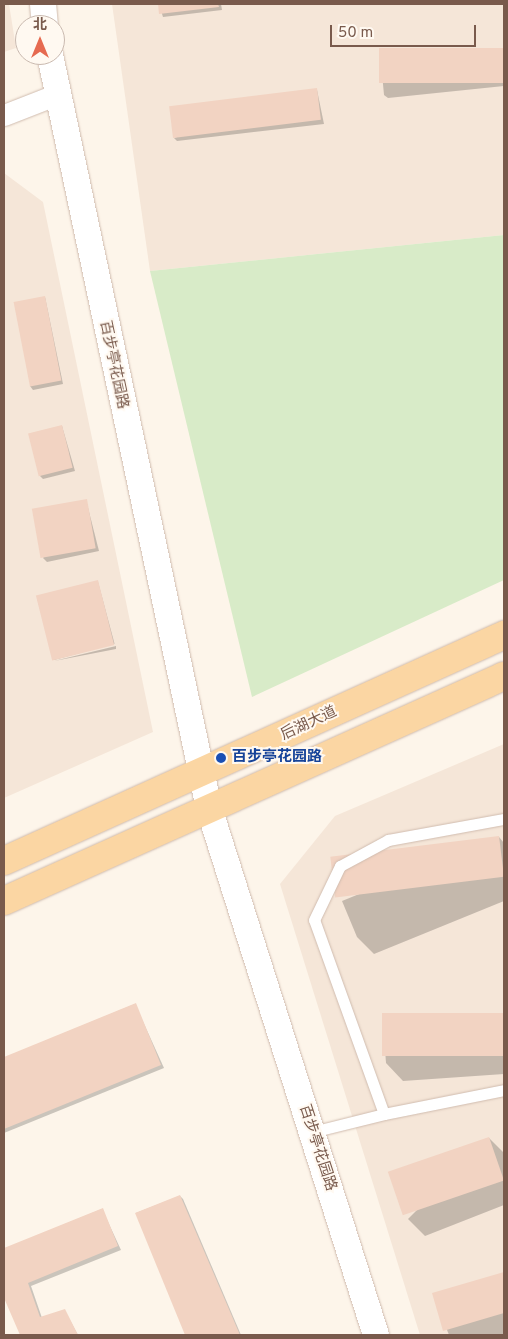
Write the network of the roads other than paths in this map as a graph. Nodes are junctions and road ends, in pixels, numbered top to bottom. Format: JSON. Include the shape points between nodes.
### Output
{"nodes":[{"id":1,"x":51,"y":65,"type":"edge"},
{"id":2,"x":55,"y":95,"type":"junction"},
{"id":3,"x":4,"y":115,"type":"edge"},
{"id":4,"x":504,"y":635,"type":"edge"},
{"id":5,"x":504,"y":676,"type":"edge"},
{"id":6,"x":202,"y":773,"type":"junction"},
{"id":7,"x":209,"y":808,"type":"junction"},
{"id":8,"x":504,"y":819,"type":"edge"},
{"id":9,"x":4,"y":861,"type":"edge"},
{"id":10,"x":4,"y":900,"type":"edge"},
{"id":11,"x":504,"y":1090,"type":"edge"},
{"id":12,"x":384,"y":1114,"type":"junction"},
{"id":13,"x":312,"y":1132,"type":"junction"},
{"id":14,"x":376,"y":1335,"type":"edge"}],
"edges":[{"from":1,"to":2,"type":"street","name":"百步亭花园路"},
{"from":2,"to":3,"type":"street"},
{"from":2,"to":6,"type":"street","name":"百步亭花园路"},
{"from":4,"to":6,"type":"main road","name":"后湖大道"},
{"from":5,"to":7,"type":"main road"},
{"from":6,"to":7,"type":"street","name":"百步亭花园路"},
{"from":6,"to":9,"type":"main road","name":"后湖大道"},
{"from":7,"to":10,"type":"main road"},
{"from":7,"to":13,"type":"street","name":"百步亭花园路"},
{"from":8,"to":12,"type":"lane","via":[[388,840],[340,866],[314,920]]},
{"from":11,"to":12,"type":"lane"},
{"from":12,"to":13,"type":"lane"},
{"from":13,"to":14,"type":"street","name":"百步亭花园路"}]}
